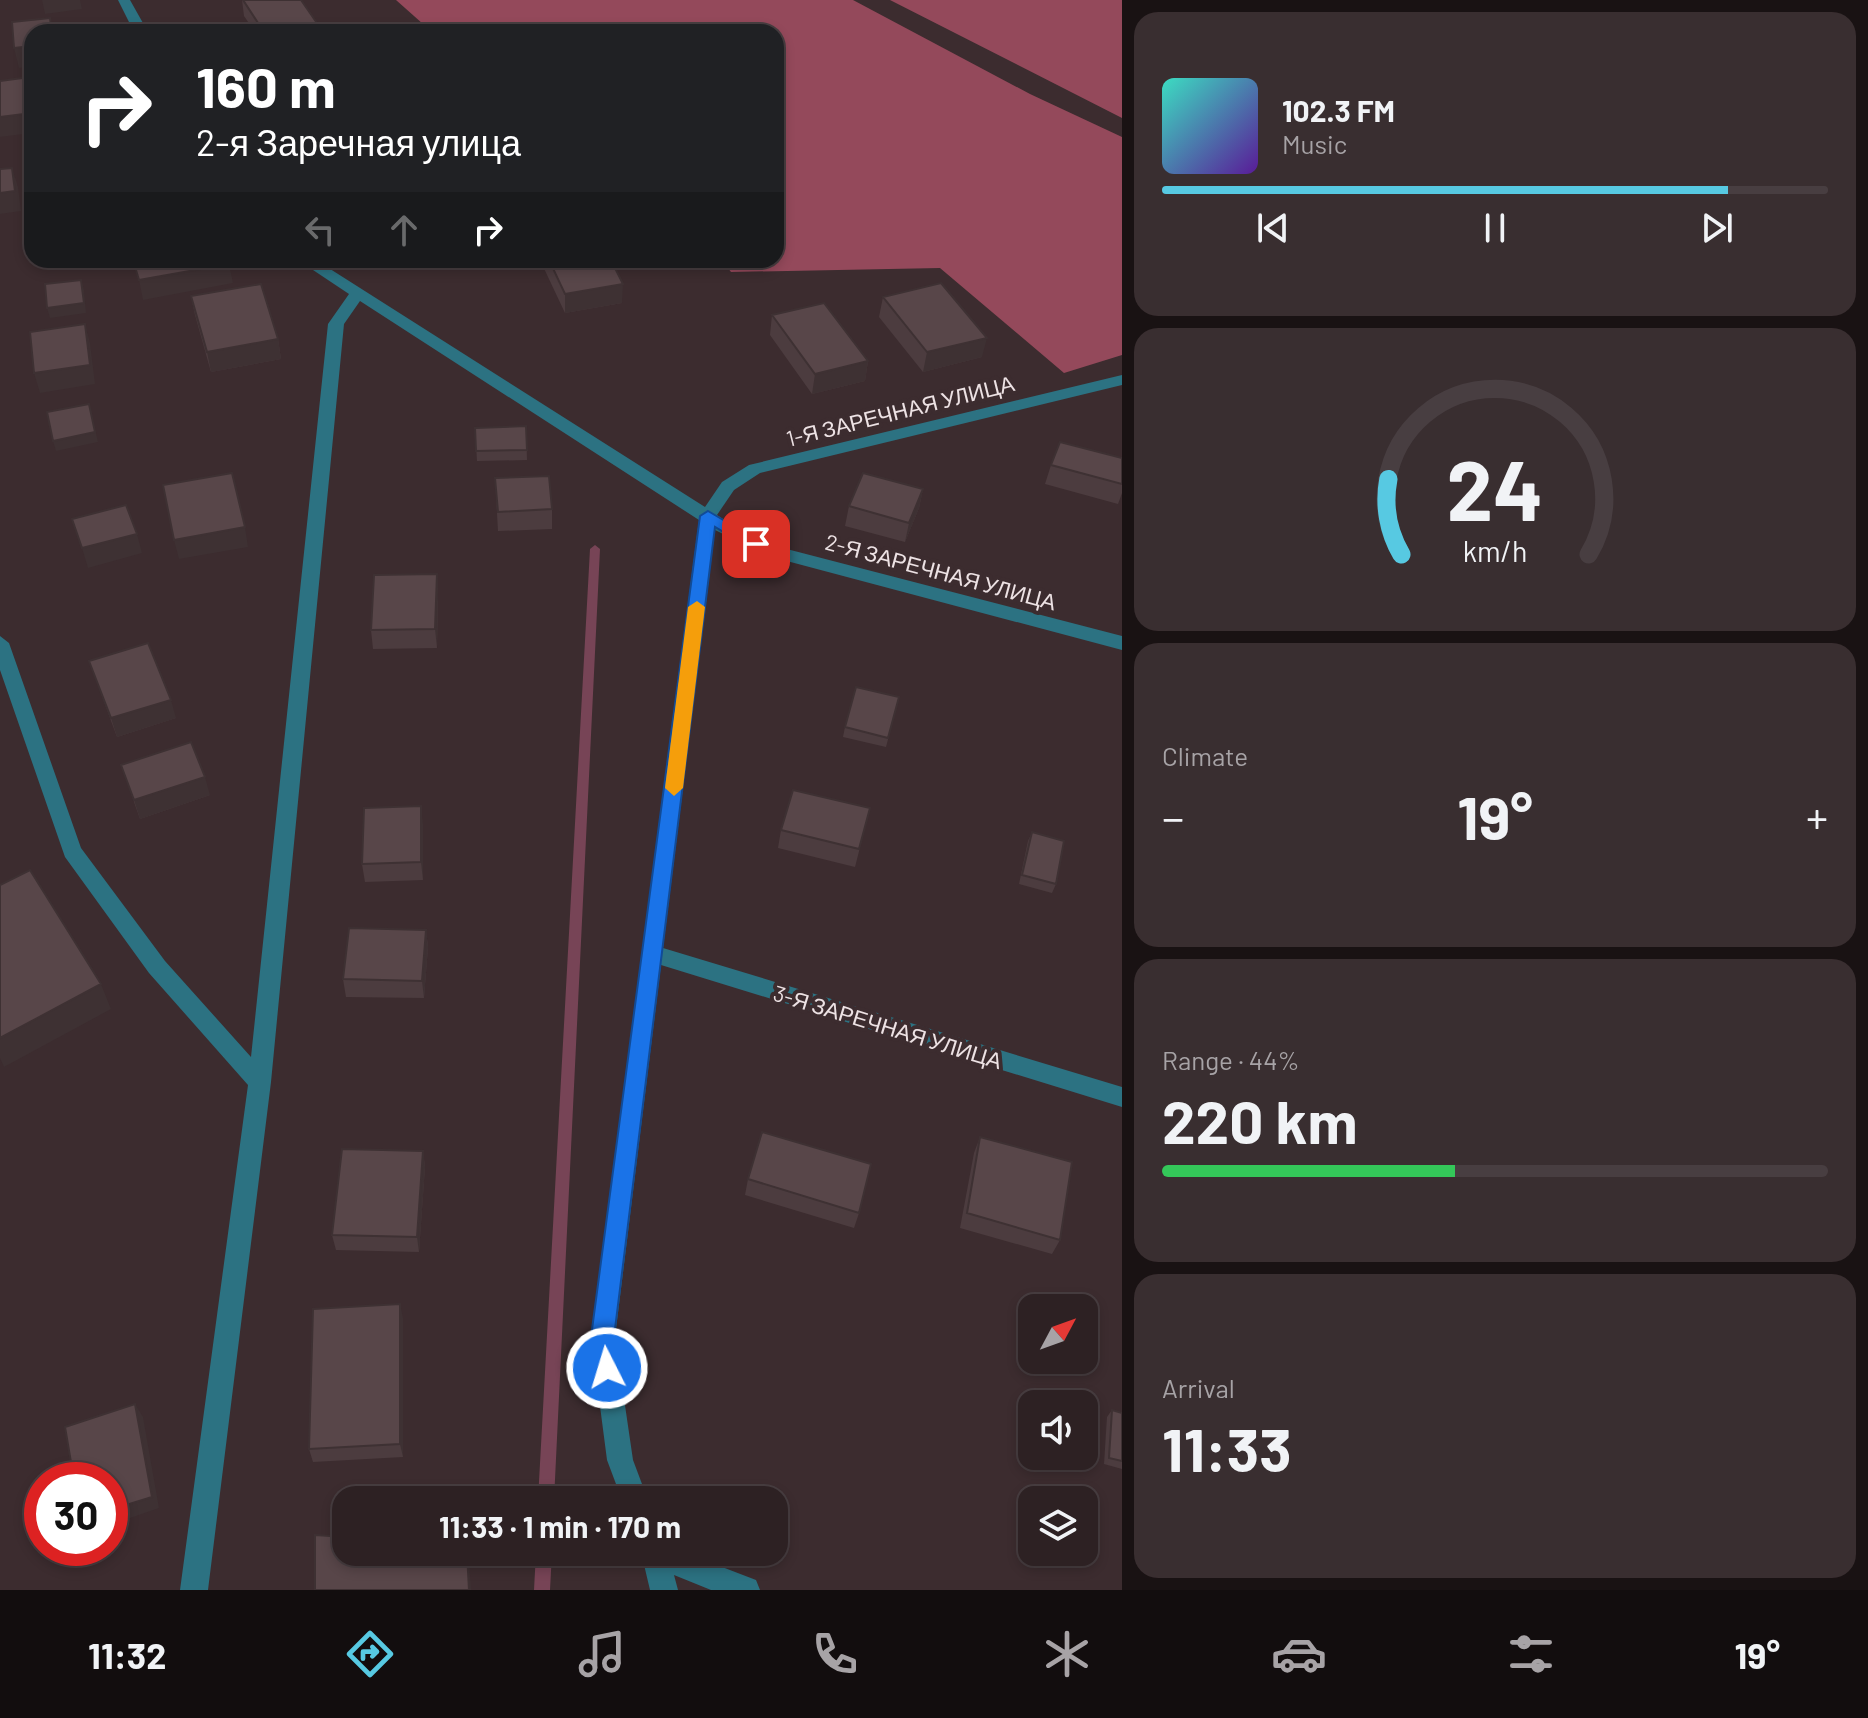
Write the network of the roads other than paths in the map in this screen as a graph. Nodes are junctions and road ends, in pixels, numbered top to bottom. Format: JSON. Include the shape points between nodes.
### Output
{"nodes":[{"id":1,"x":124,"y":0,"type":"edge"},
{"id":2,"x":137,"y":24,"type":"edge"},
{"id":3,"x":317,"y":268,"type":"edge"},
{"id":4,"x":356,"y":295,"type":"junction"},
{"id":5,"x":1122,"y":380,"type":"edge"},
{"id":6,"x":708,"y":516,"type":"junction"},
{"id":7,"x":0,"y":643,"type":"edge"},
{"id":8,"x":1122,"y":643,"type":"edge"},
{"id":9,"x":654,"y":954,"type":"junction"},
{"id":10,"x":260,"y":1082,"type":"junction"},
{"id":11,"x":1122,"y":1097,"type":"edge"},
{"id":12,"x":630,"y":1486,"type":"edge"},
{"id":13,"x":658,"y":1566,"type":"edge"},
{"id":14,"x":686,"y":1566,"type":"edge"},
{"id":15,"x":194,"y":1590,"type":"edge"},
{"id":16,"x":664,"y":1590,"type":"edge"},
{"id":17,"x":746,"y":1590,"type":"edge"}],
"edges":[{"from":1,"to":2,"type":"street"},
{"from":3,"to":4,"type":"street","name":"2-Я ЗАРЕЧНАЯ УЛИЦА"},
{"from":4,"to":6,"type":"street","name":"2-Я ЗАРЕЧНАЯ УЛИЦА"},
{"from":4,"to":10,"type":"street","via":[[336,324]]},
{"from":5,"to":6,"type":"street","name":"1-Я ЗАРЕЧНАЯ УЛИЦА","via":[[755,469],[728,486]]},
{"from":6,"to":8,"type":"street","name":"2-Я ЗАРЕЧНАЯ УЛИЦА","via":[[774,552]]},
{"from":6,"to":9,"type":"street"},
{"from":7,"to":10,"type":"street","via":[[72,851],[157,967]]},
{"from":9,"to":11,"type":"street","name":"3-Я ЗАРЕЧНАЯ УЛИЦА"},
{"from":9,"to":12,"type":"street","via":[[603,1337],[620,1460]]},
{"from":10,"to":15,"type":"street"},
{"from":13,"to":16,"type":"street"},
{"from":14,"to":17,"type":"street"}]}
